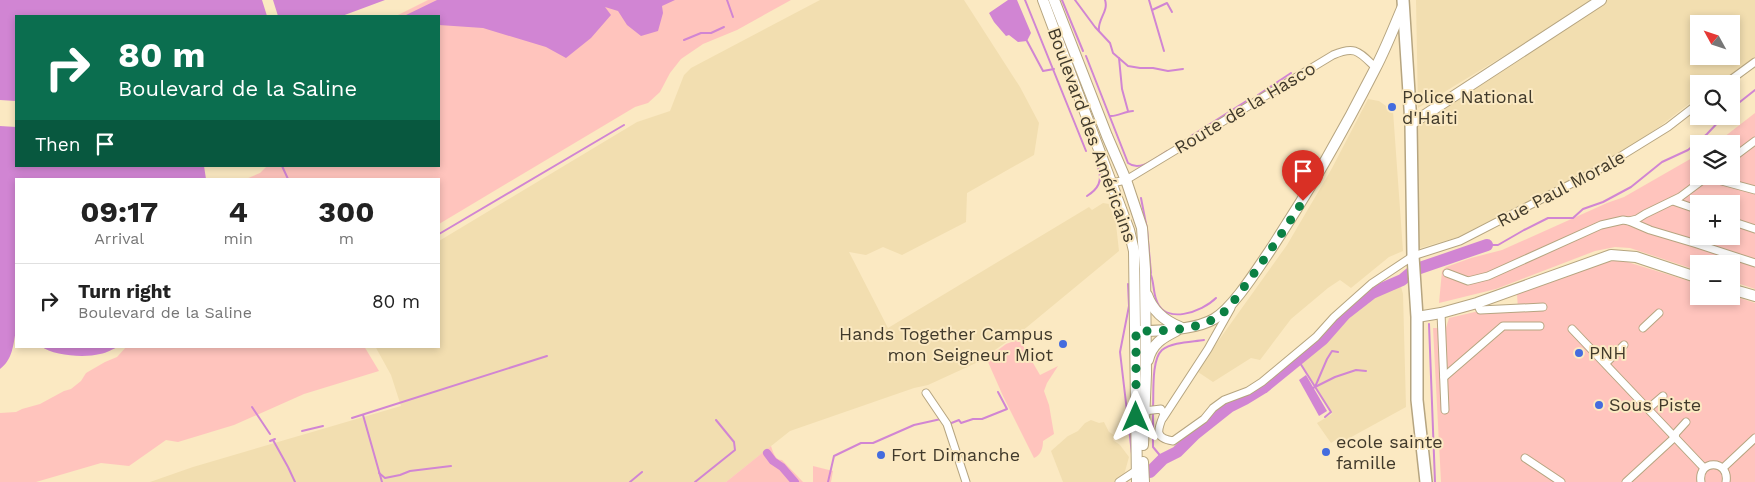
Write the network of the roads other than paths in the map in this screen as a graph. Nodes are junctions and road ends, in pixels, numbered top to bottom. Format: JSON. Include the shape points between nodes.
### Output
{"nodes":[{"id":1,"x":1043,"y":0,"type":"edge"},
{"id":2,"x":1054,"y":0,"type":"edge"},
{"id":3,"x":1602,"y":0,"type":"edge"},
{"id":4,"x":1406,"y":2,"type":"edge"},
{"id":5,"x":1755,"y":62,"type":"edge"},
{"id":6,"x":1376,"y":68,"type":"junction"},
{"id":7,"x":1737,"y":75,"type":"edge"},
{"id":8,"x":1690,"y":110,"type":"edge"},
{"id":9,"x":1411,"y":124,"type":"junction"},
{"id":10,"x":1755,"y":141,"type":"edge"},
{"id":11,"x":1740,"y":152,"type":"edge"},
{"id":12,"x":1126,"y":180,"type":"junction"},
{"id":13,"x":1112,"y":182,"type":"junction"},
{"id":14,"x":1696,"y":185,"type":"edge"},
{"id":15,"x":1737,"y":185,"type":"edge"},
{"id":16,"x":1755,"y":190,"type":"edge"},
{"id":17,"x":1673,"y":201,"type":"junction"},
{"id":18,"x":1690,"y":207,"type":"edge"},
{"id":19,"x":1629,"y":221,"type":"junction"},
{"id":20,"x":1740,"y":224,"type":"edge"},
{"id":21,"x":1755,"y":229,"type":"edge"},
{"id":22,"x":1755,"y":263,"type":"edge"},
{"id":23,"x":1414,"y":266,"type":"junction"},
{"id":24,"x":1447,"y":273,"type":"dead end"},
{"id":25,"x":1690,"y":275,"type":"edge"},
{"id":26,"x":1145,"y":287,"type":"junction"},
{"id":27,"x":1740,"y":292,"type":"edge"},
{"id":28,"x":1755,"y":296,"type":"edge"},
{"id":29,"x":1236,"y":298,"type":"junction"},
{"id":30,"x":1477,"y":302,"type":"junction"},
{"id":31,"x":1543,"y":307,"type":"dead end"},
{"id":32,"x":1441,"y":313,"type":"junction"},
{"id":33,"x":1659,"y":313,"type":"dead end"},
{"id":34,"x":1417,"y":317,"type":"junction"},
{"id":35,"x":1540,"y":326,"type":"dead end"},
{"id":36,"x":1181,"y":328,"type":"junction"},
{"id":37,"x":1643,"y":328,"type":"dead end"},
{"id":38,"x":1572,"y":329,"type":"dead end"},
{"id":39,"x":1141,"y":331,"type":"junction"},
{"id":40,"x":1624,"y":345,"type":"dead end"},
{"id":41,"x":1606,"y":364,"type":"junction"},
{"id":42,"x":1146,"y":374,"type":"junction"},
{"id":43,"x":1444,"y":377,"type":"junction"},
{"id":44,"x":926,"y":393,"type":"dead end"},
{"id":45,"x":1663,"y":396,"type":"dead end"},
{"id":46,"x":1649,"y":408,"type":"junction"},
{"id":47,"x":1445,"y":410,"type":"dead end"},
{"id":48,"x":1144,"y":411,"type":"junction"},
{"id":49,"x":1161,"y":420,"type":"junction"},
{"id":50,"x":1686,"y":422,"type":"dead end"},
{"id":51,"x":1675,"y":437,"type":"junction"},
{"id":52,"x":1755,"y":438,"type":"edge"},
{"id":53,"x":1525,"y":458,"type":"dead end"},
{"id":54,"x":1704,"y":468,"type":"junction"},
{"id":55,"x":1723,"y":468,"type":"junction"},
{"id":56,"x":1140,"y":476,"type":"edge"},
{"id":57,"x":966,"y":482,"type":"edge"},
{"id":58,"x":1119,"y":482,"type":"edge"},
{"id":59,"x":1426,"y":482,"type":"edge"},
{"id":60,"x":1561,"y":482,"type":"edge"},
{"id":61,"x":1626,"y":482,"type":"edge"},
{"id":62,"x":1701,"y":482,"type":"edge"},
{"id":63,"x":1726,"y":482,"type":"edge"}],
"edges":[{"from":1,"to":13,"type":"main road","name":"Boulevard des Américains"},
{"from":2,"to":12,"type":"main road","name":"Boulevard des Américains"},
{"from":3,"to":9,"type":"main road"},
{"from":4,"to":6,"type":"main road"},
{"from":4,"to":9,"type":"main road"},
{"from":5,"to":7,"type":"street"},
{"from":6,"to":12,"type":"street","name":"Route de la Hasco","via":[[1360,53],[1351,50],[1333,55]]},
{"from":6,"to":29,"type":"main road","via":[[1303,201]]},
{"from":8,"to":23,"type":"street","name":"Rue Paul Morale","via":[[1600,169]]},
{"from":9,"to":23,"type":"main road"},
{"from":10,"to":11,"type":"street"},
{"from":12,"to":13,"type":"street","name":"Route de la Hasco"},
{"from":12,"to":26,"type":"main road","name":"Boulevard des Américains","via":[[1142,228]]},
{"from":13,"to":39,"type":"main road","name":"Boulevard des Américains","via":[[1130,230]]},
{"from":14,"to":17,"type":"street"},
{"from":15,"to":16,"type":"street"},
{"from":17,"to":18,"type":"street"},
{"from":17,"to":19,"type":"street"},
{"from":19,"to":22,"type":"street"},
{"from":19,"to":24,"type":"street","via":[[1601,225],[1488,276],[1468,281]]},
{"from":20,"to":21,"type":"street"},
{"from":23,"to":34,"type":"main road"},
{"from":23,"to":49,"type":"street","name":"Rue Paul Morale","via":[[1364,290],[1316,337],[1262,382],[1224,400],[1173,441],[1163,440],[1159,435]]},
{"from":25,"to":30,"type":"main road","via":[[1636,257],[1611,255]]},
{"from":26,"to":36,"type":"main road","via":[[1155,311]]},
{"from":26,"to":39,"type":"main road","name":"Boulevard des Américains"},
{"from":27,"to":28,"type":"main road"},
{"from":29,"to":36,"type":"main road","via":[[1214,319],[1196,327]]},
{"from":29,"to":49,"type":"street","via":[[1208,349]]},
{"from":30,"to":31,"type":"street","via":[[1480,310]]},
{"from":30,"to":32,"type":"main road"},
{"from":32,"to":34,"type":"main road"},
{"from":32,"to":43,"type":"street"},
{"from":33,"to":37,"type":"street"},
{"from":34,"to":59,"type":"main road","via":[[1417,400]]},
{"from":35,"to":43,"type":"street","via":[[1503,326]]},
{"from":36,"to":39,"type":"main road"},
{"from":36,"to":42,"type":"main road","via":[[1156,343],[1150,351]]},
{"from":38,"to":41,"type":"street"},
{"from":39,"to":42,"type":"main road"},
{"from":39,"to":56,"type":"main road"},
{"from":40,"to":41,"type":"street"},
{"from":41,"to":46,"type":"street"},
{"from":42,"to":48,"type":"main road"},
{"from":43,"to":47,"type":"street"},
{"from":44,"to":57,"type":"street","via":[[947,424]]},
{"from":45,"to":46,"type":"street"},
{"from":46,"to":51,"type":"street"},
{"from":48,"to":49,"type":"street","via":[[1161,409],[1164,414]]},
{"from":48,"to":56,"type":"main road"},
{"from":50,"to":51,"type":"street"},
{"from":51,"to":54,"type":"street"},
{"from":51,"to":61,"type":"street"},
{"from":52,"to":55,"type":"street"},
{"from":53,"to":60,"type":"street"},
{"from":54,"to":55,"type":"street","via":[[1717,465]]},
{"from":54,"to":62,"type":"street"},
{"from":55,"to":63,"type":"street"},
{"from":56,"to":58,"type":"street"}]}
